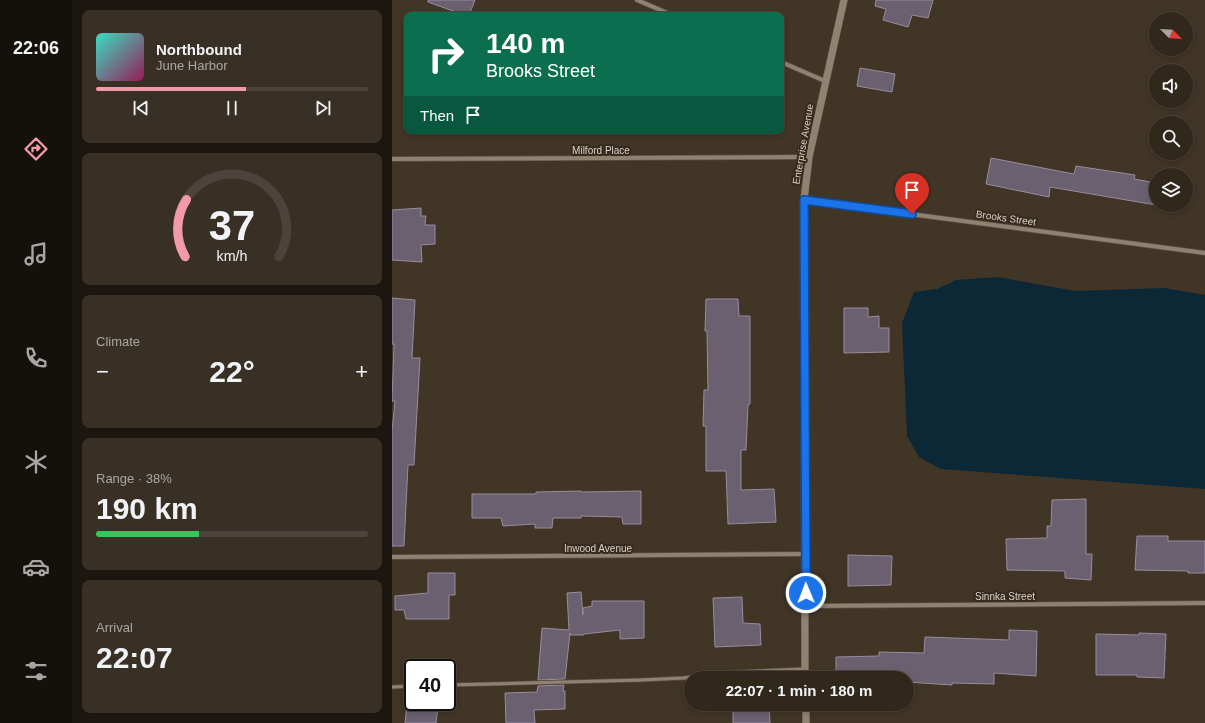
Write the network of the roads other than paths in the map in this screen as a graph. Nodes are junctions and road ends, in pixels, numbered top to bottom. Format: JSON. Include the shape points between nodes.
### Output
{"nodes":[{"id":1,"x":637,"y":0,"type":"edge"},
{"id":2,"x":844,"y":0,"type":"edge"},
{"id":3,"x":665,"y":12,"type":"edge"},
{"id":4,"x":784,"y":63,"type":"edge"},
{"id":5,"x":825,"y":81,"type":"junction"},
{"id":6,"x":810,"y":157,"type":"junction"},
{"id":7,"x":392,"y":159,"type":"edge"},
{"id":8,"x":804,"y":200,"type":"junction"},
{"id":9,"x":1205,"y":253,"type":"edge"},
{"id":10,"x":805,"y":554,"type":"junction"},
{"id":11,"x":392,"y":557,"type":"edge"},
{"id":12,"x":1205,"y":603,"type":"edge"},
{"id":13,"x":806,"y":606,"type":"junction"},
{"id":14,"x":805,"y":669,"type":"joint"},
{"id":15,"x":456,"y":685,"type":"edge"},
{"id":16,"x":404,"y":686,"type":"edge"},
{"id":17,"x":392,"y":687,"type":"edge"},
{"id":18,"x":806,"y":711,"type":"edge"},
{"id":19,"x":806,"y":723,"type":"edge"}],
"edges":[{"from":1,"to":3,"type":"street"},
{"from":2,"to":5,"type":"street","name":"Enterprise Avenue"},
{"from":4,"to":5,"type":"street"},
{"from":5,"to":6,"type":"street","name":"Enterprise Avenue"},
{"from":6,"to":7,"type":"street","name":"Milford Place"},
{"from":6,"to":8,"type":"street","name":"Enterprise Avenue"},
{"from":8,"to":9,"type":"street","name":"Brooks Street"},
{"from":8,"to":10,"type":"street","name":"Enterprise Avenue"},
{"from":10,"to":11,"type":"street","name":"Inwood Avenue"},
{"from":10,"to":13,"type":"street","name":"Enterprise Avenue"},
{"from":12,"to":13,"type":"street","name":"Sinnka Street"},
{"from":13,"to":14,"type":"street","name":"Enterprise Avenue"},
{"from":14,"to":15,"type":"lane","via":[[734,672],[683,678]]},
{"from":16,"to":17,"type":"lane"},
{"from":18,"to":19,"type":"street"}]}
